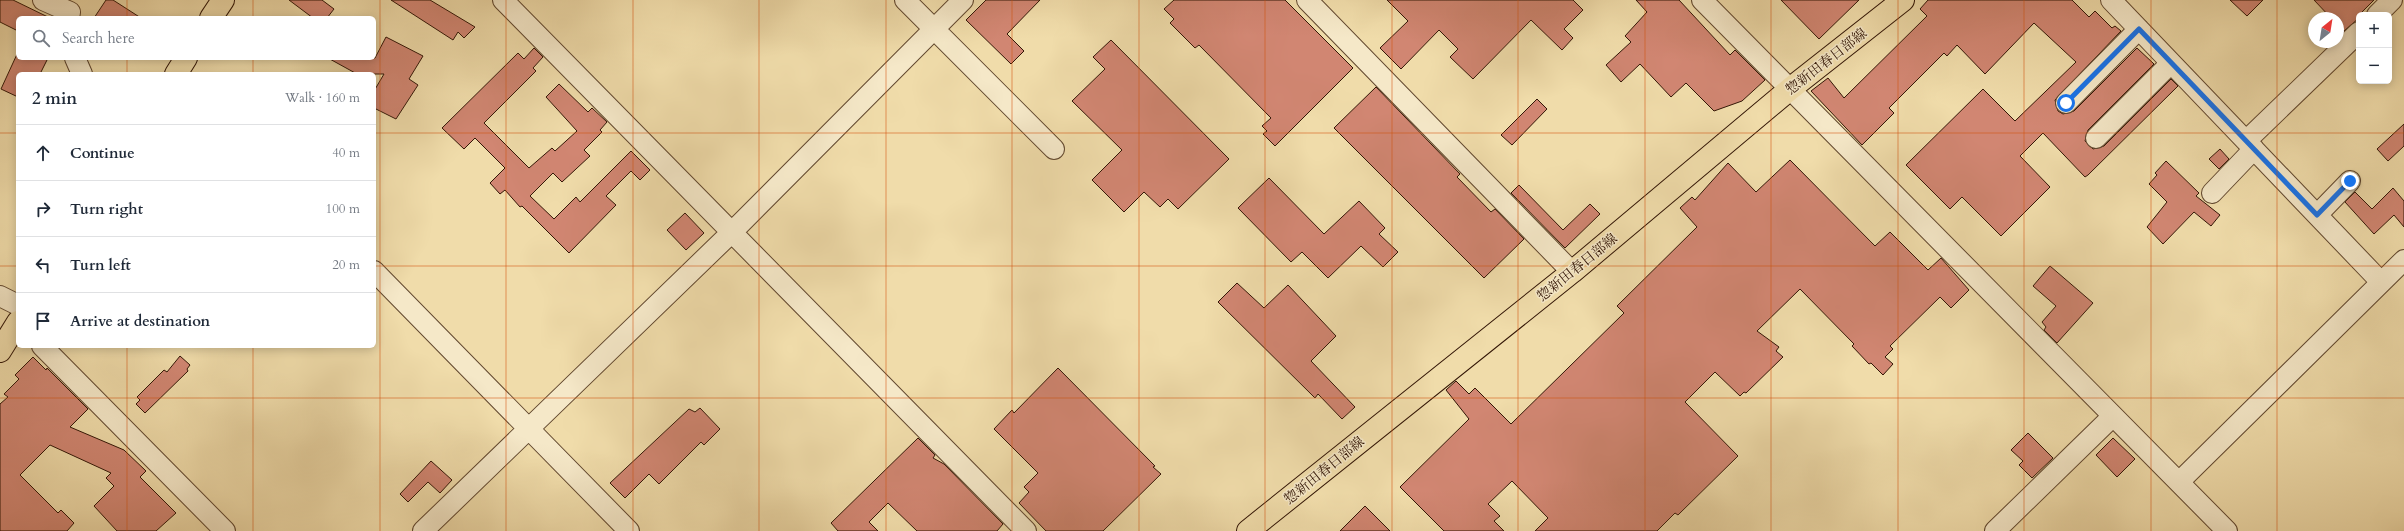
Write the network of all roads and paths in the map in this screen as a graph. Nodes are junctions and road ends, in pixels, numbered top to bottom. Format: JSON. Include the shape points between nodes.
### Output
{"nodes":[{"id":1,"x":43,"y":0,"type":"edge"},
{"id":2,"x":223,"y":0,"type":"edge"},
{"id":3,"x":503,"y":0,"type":"edge"},
{"id":4,"x":904,"y":0,"type":"edge"},
{"id":5,"x":963,"y":0,"type":"edge"},
{"id":6,"x":1307,"y":0,"type":"edge"},
{"id":7,"x":1702,"y":0,"type":"edge"},
{"id":8,"x":1903,"y":0,"type":"edge"},
{"id":9,"x":2111,"y":0,"type":"edge"},
{"id":10,"x":2392,"y":0,"type":"edge"},
{"id":11,"x":2380,"y":12,"type":"edge"},
{"id":12,"x":69,"y":16,"type":"edge"},
{"id":13,"x":212,"y":16,"type":"edge"},
{"id":14,"x":933,"y":29,"type":"junction"},
{"id":15,"x":2139,"y":29,"type":"junction"},
{"id":16,"x":2356,"y":35,"type":"edge"},
{"id":17,"x":76,"y":60,"type":"edge"},
{"id":18,"x":185,"y":60,"type":"edge"},
{"id":19,"x":2171,"y":62,"type":"junction"},
{"id":20,"x":81,"y":72,"type":"edge"},
{"id":21,"x":177,"y":72,"type":"edge"},
{"id":22,"x":1790,"y":89,"type":"junction"},
{"id":23,"x":2066,"y":103,"type":"dead end"},
{"id":24,"x":2096,"y":138,"type":"dead end"},
{"id":25,"x":2250,"y":145,"type":"junction"},
{"id":26,"x":1054,"y":149,"type":"dead end"},
{"id":27,"x":2350,"y":181,"type":"dead end"},
{"id":28,"x":2212,"y":193,"type":"dead end"},
{"id":29,"x":2317,"y":215,"type":"junction"},
{"id":30,"x":732,"y":232,"type":"junction"},
{"id":31,"x":2404,"y":260,"type":"edge"},
{"id":32,"x":1572,"y":272,"type":"junction"},
{"id":33,"x":376,"y":273,"type":"edge"},
{"id":34,"x":2381,"y":282,"type":"junction"},
{"id":35,"x":0,"y":296,"type":"edge"},
{"id":36,"x":16,"y":303,"type":"edge"},
{"id":37,"x":16,"y":325,"type":"edge"},
{"id":38,"x":44,"y":348,"type":"edge"},
{"id":39,"x":0,"y":351,"type":"edge"},
{"id":40,"x":2113,"y":416,"type":"junction"},
{"id":41,"x":529,"y":428,"type":"junction"},
{"id":42,"x":2179,"y":482,"type":"junction"},
{"id":43,"x":225,"y":531,"type":"edge"},
{"id":44,"x":423,"y":531,"type":"edge"},
{"id":45,"x":629,"y":531,"type":"edge"},
{"id":46,"x":1026,"y":531,"type":"edge"},
{"id":47,"x":1248,"y":531,"type":"edge"},
{"id":48,"x":1995,"y":531,"type":"edge"},
{"id":49,"x":2227,"y":531,"type":"edge"}],
"edges":[{"from":1,"to":12,"type":"street","via":[[70,12]]},
{"from":2,"to":13,"type":"main road"},
{"from":3,"to":30,"type":"street"},
{"from":4,"to":14,"type":"street"},
{"from":5,"to":14,"type":"street"},
{"from":6,"to":32,"type":"street"},
{"from":7,"to":22,"type":"street"},
{"from":8,"to":22,"type":"main road","name":"惣新田春日部線"},
{"from":9,"to":15,"type":"street"},
{"from":10,"to":11,"type":"street"},
{"from":14,"to":26,"type":"street"},
{"from":14,"to":30,"type":"street"},
{"from":15,"to":19,"type":"street"},
{"from":15,"to":23,"type":"street"},
{"from":16,"to":25,"type":"street"},
{"from":17,"to":20,"type":"street"},
{"from":18,"to":21,"type":"main road"},
{"from":19,"to":24,"type":"street"},
{"from":19,"to":25,"type":"street"},
{"from":22,"to":32,"type":"main road","name":"惣新田春日部線"},
{"from":22,"to":40,"type":"street"},
{"from":25,"to":28,"type":"street"},
{"from":25,"to":29,"type":"street"},
{"from":27,"to":29,"type":"street"},
{"from":29,"to":34,"type":"street"},
{"from":30,"to":41,"type":"street"},
{"from":30,"to":46,"type":"street"},
{"from":31,"to":34,"type":"street"},
{"from":32,"to":47,"type":"main road","name":"惣新田春日部線"},
{"from":33,"to":41,"type":"street"},
{"from":34,"to":42,"type":"street"},
{"from":35,"to":36,"type":"street"},
{"from":37,"to":39,"type":"main road"},
{"from":38,"to":43,"type":"street"},
{"from":40,"to":42,"type":"street"},
{"from":40,"to":48,"type":"street"},
{"from":41,"to":44,"type":"street"},
{"from":41,"to":45,"type":"street"},
{"from":42,"to":49,"type":"street"}]}
